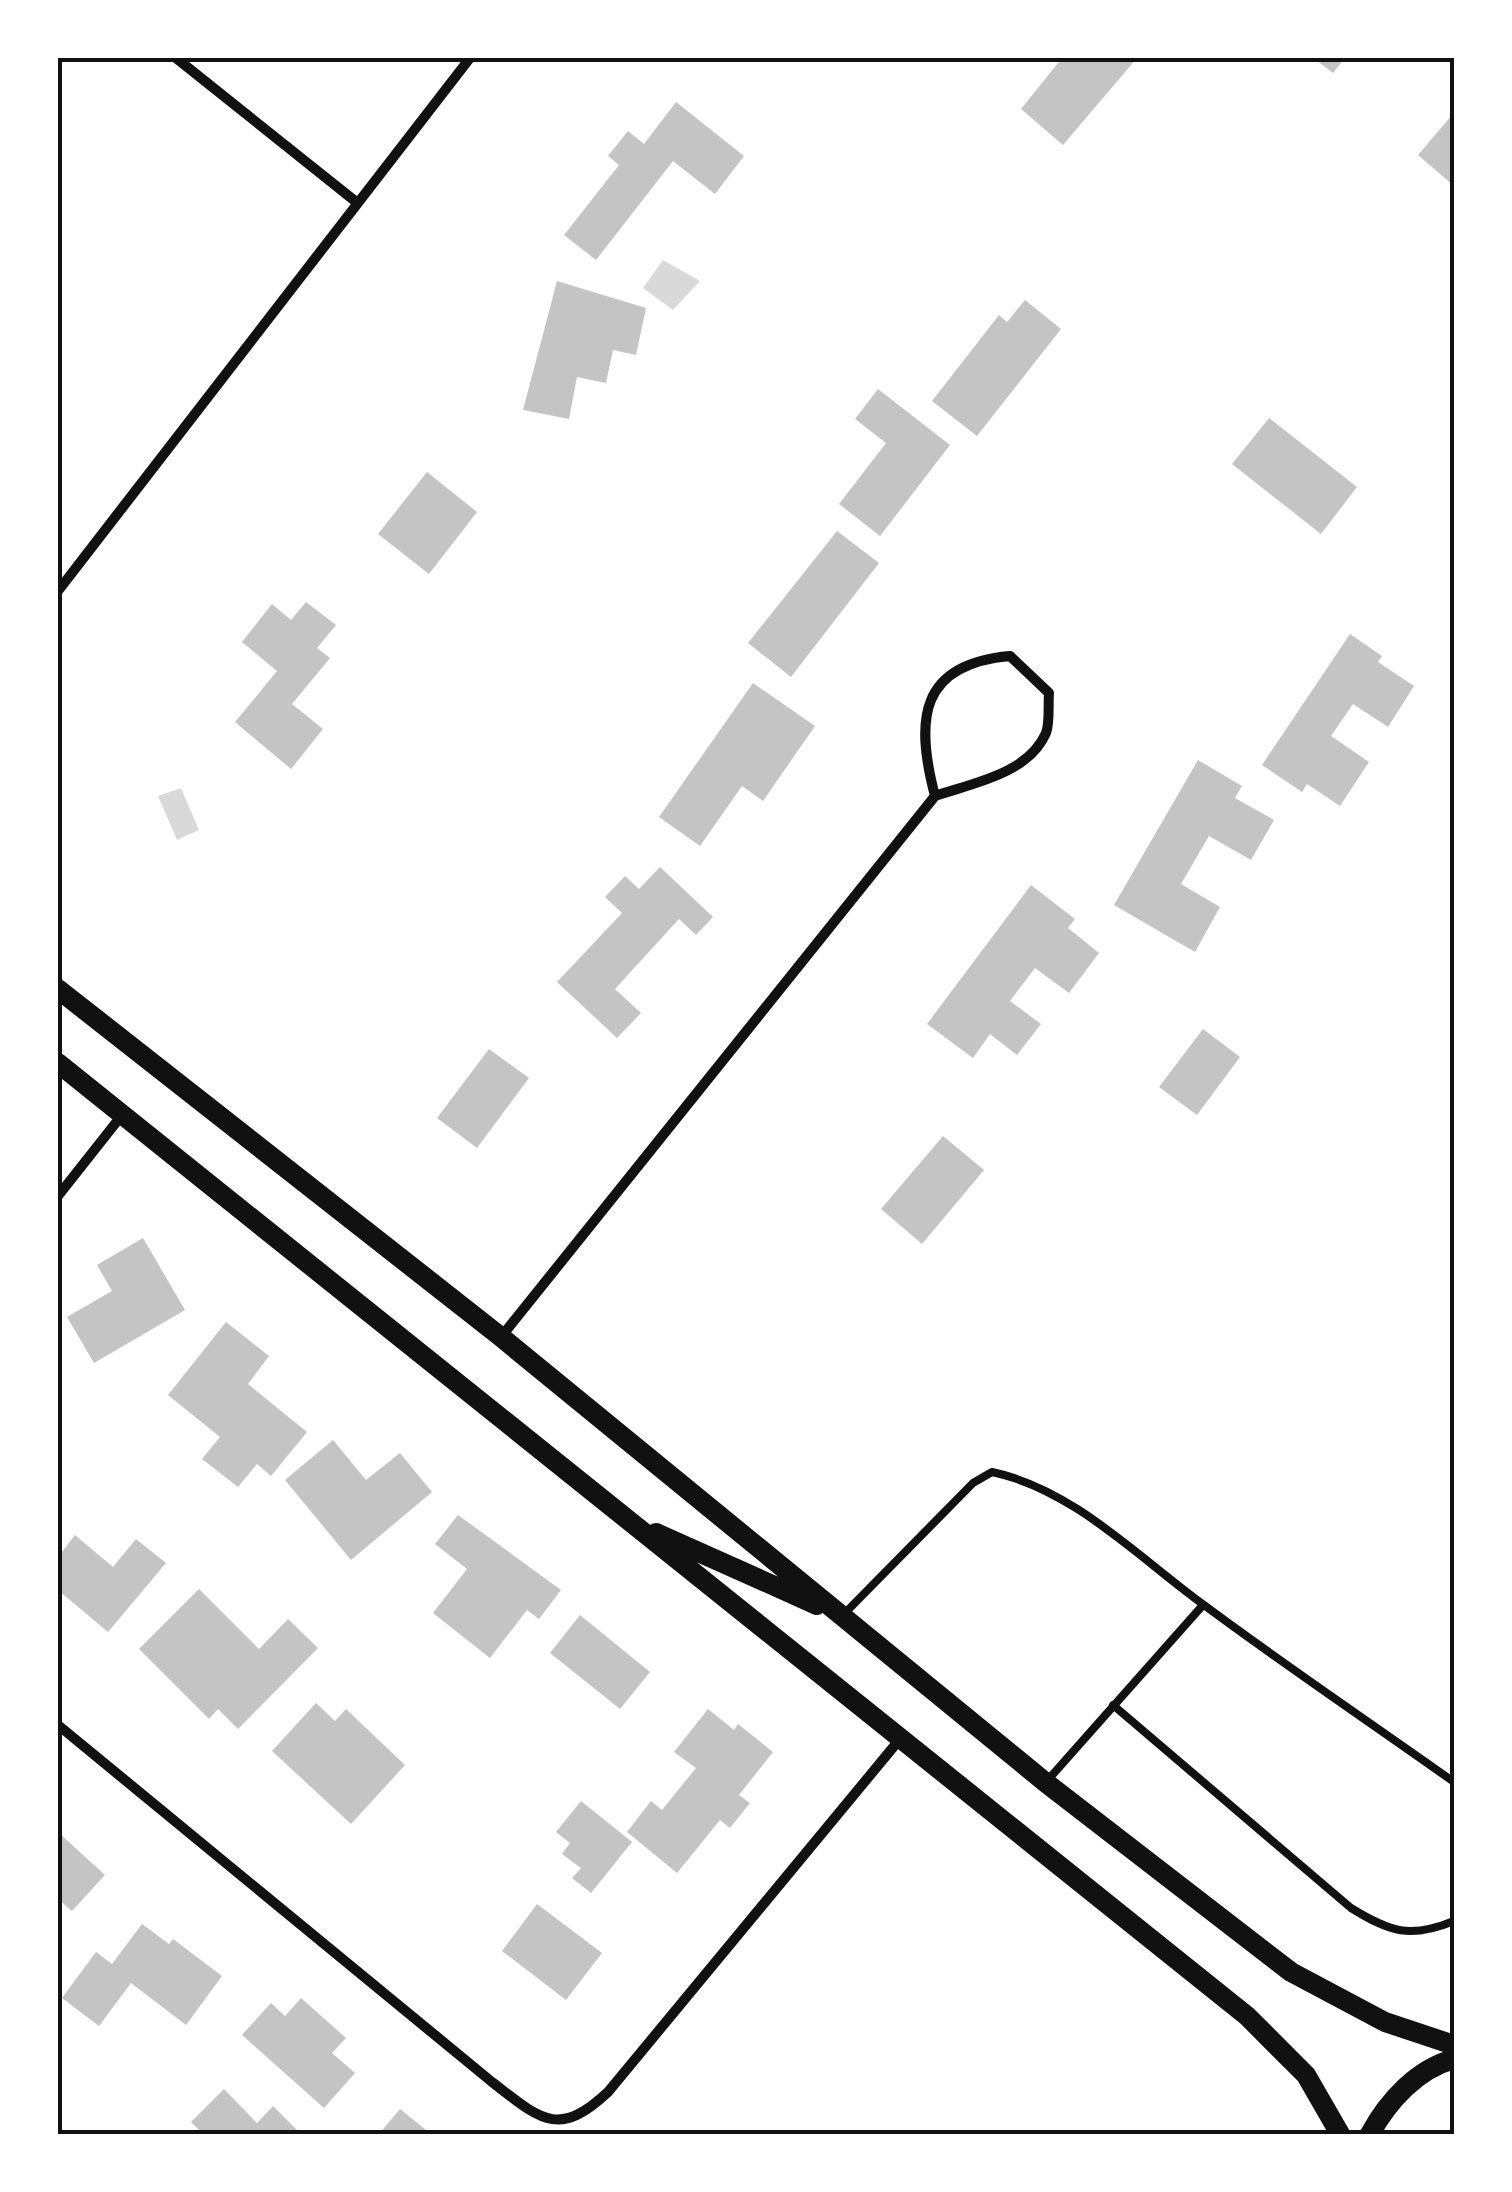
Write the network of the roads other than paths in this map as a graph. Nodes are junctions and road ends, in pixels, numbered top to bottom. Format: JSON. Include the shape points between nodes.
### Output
{"nodes":[{"id":1,"x":176,"y":58,"type":"edge"},
{"id":2,"x":470,"y":58,"type":"edge"},
{"id":3,"x":355,"y":201,"type":"junction"},
{"id":4,"x":58,"y":591,"type":"edge"},
{"id":5,"x":935,"y":796,"type":"junction"},
{"id":6,"x":58,"y":989,"type":"edge"},
{"id":7,"x":58,"y":1064,"type":"edge"},
{"id":8,"x":123,"y":1115,"type":"junction"},
{"id":9,"x":58,"y":1196,"type":"edge"},
{"id":10,"x":501,"y":1337,"type":"junction"},
{"id":11,"x":630,"y":1522,"type":"junction"},
{"id":12,"x":1203,"y":1605,"type":"junction"},
{"id":13,"x":842,"y":1616,"type":"junction"},
{"id":14,"x":1112,"y":1705,"type":"junction"},
{"id":15,"x":58,"y":1725,"type":"edge"},
{"id":16,"x":901,"y":1738,"type":"junction"},
{"id":17,"x":1046,"y":1782,"type":"junction"},
{"id":18,"x":1454,"y":1782,"type":"edge"},
{"id":19,"x":1454,"y":1921,"type":"edge"},
{"id":20,"x":1454,"y":2045,"type":"edge"},
{"id":21,"x":1454,"y":2059,"type":"edge"},
{"id":22,"x":1340,"y":2134,"type":"edge"},
{"id":23,"x":1370,"y":2134,"type":"edge"}],
"edges":[{"from":1,"to":3,"type":"street"},
{"from":2,"to":3,"type":"street"},
{"from":3,"to":4,"type":"street"},
{"from":5,"to":5,"type":"street","via":[[1003,773],[1029,756],[1047,732],[1049,693],[1010,656],[978,659],[943,678],[928,708],[923,750]]},
{"from":5,"to":10,"type":"street"},
{"from":6,"to":10,"type":"main road"},
{"from":7,"to":8,"type":"main road"},
{"from":8,"to":9,"type":"street"},
{"from":8,"to":11,"type":"main road"},
{"from":10,"to":13,"type":"main road"},
{"from":11,"to":13,"type":"main road"},
{"from":11,"to":16,"type":"main road"},
{"from":12,"to":13,"type":"lane","via":[[1090,1518],[1024,1479],[992,1472],[973,1483]]},
{"from":12,"to":14,"type":"lane"},
{"from":12,"to":18,"type":"lane"},
{"from":13,"to":17,"type":"main road"},
{"from":14,"to":17,"type":"lane"},
{"from":14,"to":19,"type":"lane","via":[[1351,1908],[1387,1930],[1430,1931]]},
{"from":15,"to":16,"type":"street","via":[[492,2082],[558,2122],[582,2117],[608,2092]]},
{"from":16,"to":22,"type":"main road","via":[[1248,2016],[1306,2075]]},
{"from":17,"to":20,"type":"main road","via":[[1291,1972],[1385,2022]]},
{"from":21,"to":23,"type":"main road","via":[[1411,2082]]}]}
